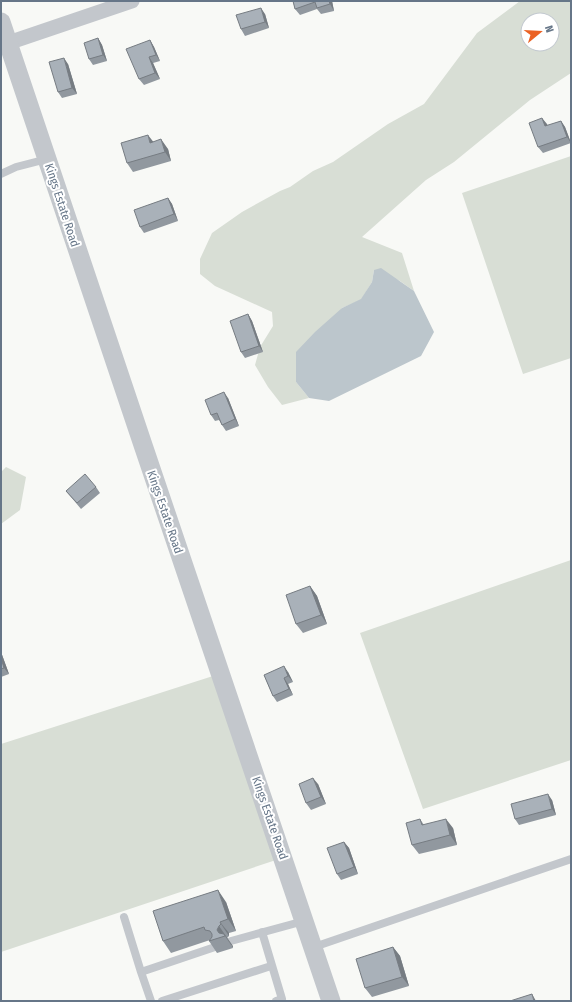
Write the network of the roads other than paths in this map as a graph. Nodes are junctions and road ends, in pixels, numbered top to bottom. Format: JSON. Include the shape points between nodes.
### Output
{"nodes":[{"id":1,"x":132,"y":1,"type":"edge"},
{"id":2,"x":1,"y":22,"type":"edge"},
{"id":3,"x":8,"y":43,"type":"junction"},
{"id":4,"x":47,"y":159,"type":"junction"},
{"id":5,"x":1,"y":174,"type":"edge"},
{"id":6,"x":571,"y":859,"type":"edge"},
{"id":7,"x":124,"y":917,"type":"dead end"},
{"id":8,"x":305,"y":921,"type":"junction"},
{"id":9,"x":262,"y":932,"type":"junction"},
{"id":10,"x":231,"y":941,"type":"dead end"},
{"id":11,"x":215,"y":947,"type":"edge"},
{"id":12,"x":314,"y":947,"type":"junction"},
{"id":13,"x":271,"y":966,"type":"junction"},
{"id":14,"x":141,"y":972,"type":"junction"},
{"id":15,"x":151,"y":1001,"type":"edge"},
{"id":16,"x":162,"y":1001,"type":"edge"},
{"id":17,"x":276,"y":1001,"type":"edge"},
{"id":18,"x":331,"y":1001,"type":"edge"}],
"edges":[{"from":1,"to":3,"type":"street"},
{"from":2,"to":3,"type":"street","name":"Kings Estate Road"},
{"from":3,"to":4,"type":"street","name":"Kings Estate Road"},
{"from":4,"to":5,"type":"lane","via":[[16,167]]},
{"from":4,"to":8,"type":"street","name":"Kings Estate Road"},
{"from":6,"to":12,"type":"lane"},
{"from":7,"to":14,"type":"lane"},
{"from":8,"to":9,"type":"lane"},
{"from":8,"to":12,"type":"street","name":"Kings Estate Road"},
{"from":9,"to":10,"type":"lane"},
{"from":9,"to":13,"type":"lane"},
{"from":11,"to":14,"type":"lane"},
{"from":12,"to":18,"type":"street","name":"Kings Estate Road"},
{"from":13,"to":16,"type":"lane"},
{"from":13,"to":17,"type":"lane","via":[[282,999]]},
{"from":14,"to":15,"type":"lane"}]}
